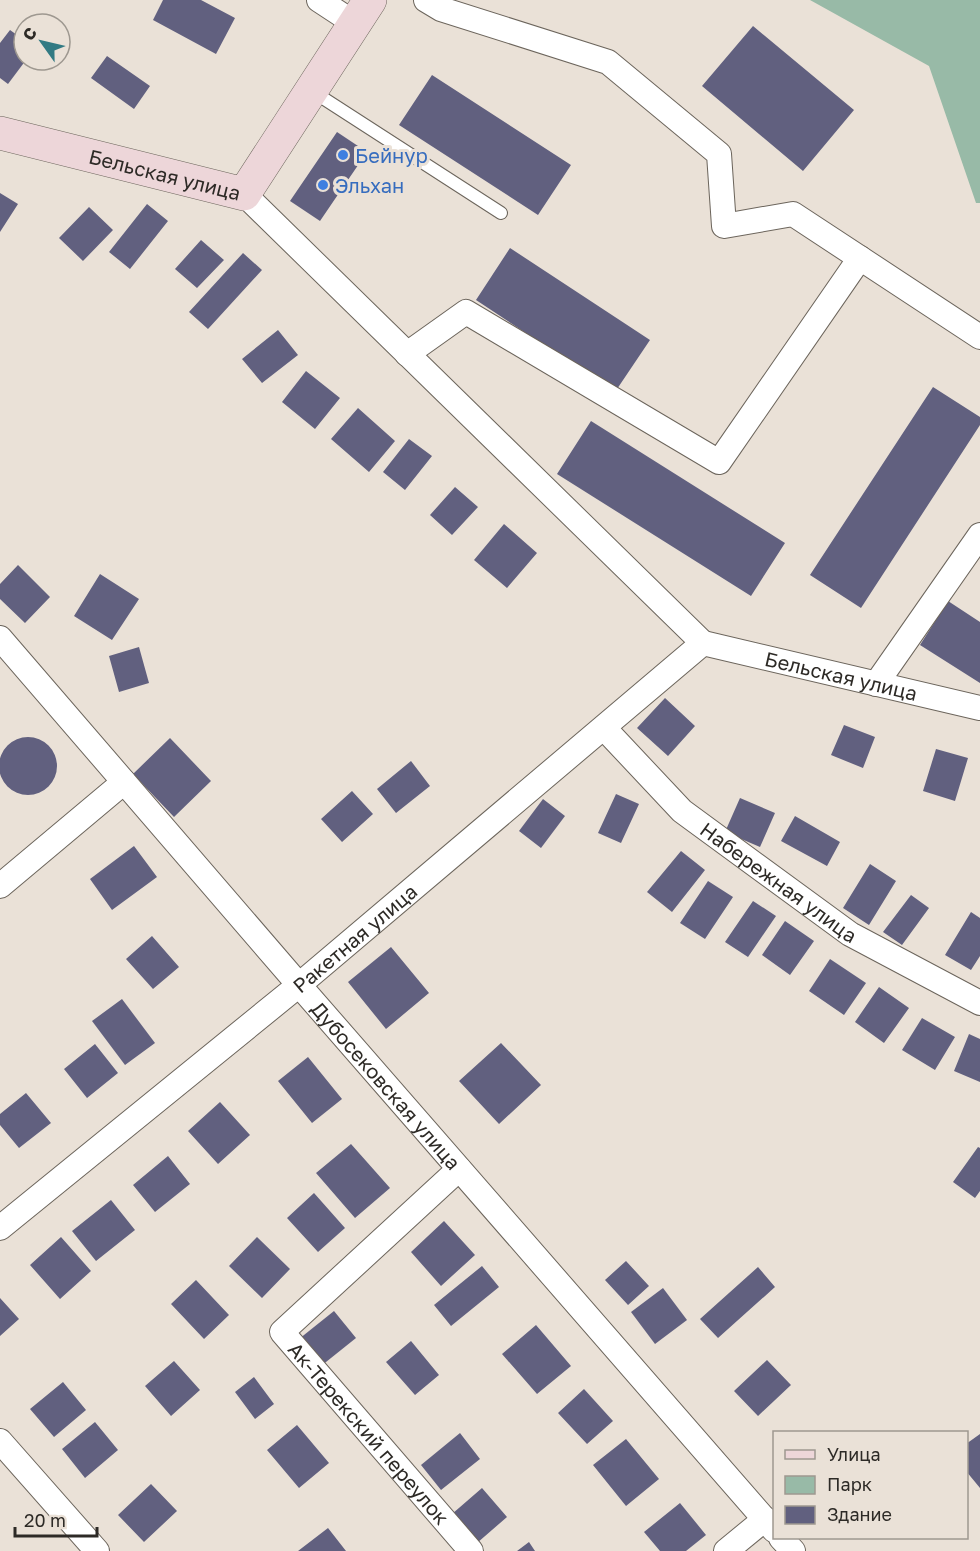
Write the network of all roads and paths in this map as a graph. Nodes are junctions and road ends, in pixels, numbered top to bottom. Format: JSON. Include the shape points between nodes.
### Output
{"nodes":[{"id":1,"x":320,"y":0,"type":"edge"},
{"id":2,"x":426,"y":0,"type":"edge"},
{"id":3,"x":362,"y":12,"type":"edge"},
{"id":4,"x":311,"y":91,"type":"junction"},
{"id":5,"x":0,"y":133,"type":"edge"},
{"id":6,"x":244,"y":194,"type":"junction"},
{"id":7,"x":501,"y":213,"type":"dead end"},
{"id":8,"x":860,"y":258,"type":"junction"},
{"id":9,"x":980,"y":337,"type":"edge"},
{"id":10,"x":407,"y":354,"type":"junction"},
{"id":11,"x":980,"y":535,"type":"edge"},
{"id":12,"x":0,"y":638,"type":"edge"},
{"id":13,"x":703,"y":643,"type":"junction"},
{"id":14,"x":876,"y":684,"type":"junction"},
{"id":15,"x":980,"y":708,"type":"edge"},
{"id":16,"x":604,"y":728,"type":"junction"},
{"id":17,"x":124,"y":782,"type":"junction"},
{"id":18,"x":0,"y":886,"type":"edge"},
{"id":19,"x":299,"y":985,"type":"junction"},
{"id":20,"x":980,"y":1003,"type":"edge"},
{"id":21,"x":459,"y":1169,"type":"junction"},
{"id":22,"x":0,"y":1228,"type":"edge"},
{"id":23,"x":0,"y":1441,"type":"edge"},
{"id":24,"x":770,"y":1525,"type":"edge"},
{"id":25,"x":782,"y":1539,"type":"edge"},
{"id":26,"x":97,"y":1551,"type":"edge"},
{"id":27,"x":471,"y":1551,"type":"edge"},
{"id":28,"x":726,"y":1551,"type":"edge"},
{"id":29,"x":793,"y":1551,"type":"edge"}],
"edges":[{"from":1,"to":3,"type":"street"},
{"from":2,"to":8,"type":"street","via":[[441,9],[608,62],[719,154],[724,226],[793,213]]},
{"from":3,"to":4,"type":"street","name":"Бельская улица"},
{"from":4,"to":6,"type":"street","name":"Бельская улица"},
{"from":4,"to":7,"type":"lane"},
{"from":5,"to":6,"type":"street","name":"Бельская улица"},
{"from":6,"to":10,"type":"street"},
{"from":8,"to":9,"type":"street"},
{"from":8,"to":10,"type":"street","via":[[719,462],[466,312]]},
{"from":10,"to":13,"type":"street"},
{"from":11,"to":14,"type":"street"},
{"from":12,"to":17,"type":"street","name":"Дубосековская улица"},
{"from":13,"to":14,"type":"street","name":"Бельская улица"},
{"from":13,"to":16,"type":"street","name":"Ракетная улица"},
{"from":14,"to":15,"type":"street","name":"Бельская улица"},
{"from":16,"to":19,"type":"street","name":"Ракетная улица"},
{"from":16,"to":20,"type":"street","name":"Набережная улица","via":[[682,811],[850,934]]},
{"from":17,"to":18,"type":"street"},
{"from":17,"to":19,"type":"street","name":"Дубосековская улица"},
{"from":19,"to":21,"type":"street","name":"Дубосековская улица"},
{"from":19,"to":22,"type":"street","name":"Ракетная улица"},
{"from":21,"to":24,"type":"street","name":"Дубосековская улица"},
{"from":21,"to":27,"type":"street","name":"Ак-Терекский переулок","via":[[282,1332]]},
{"from":23,"to":26,"type":"street"},
{"from":24,"to":28,"type":"street"},
{"from":25,"to":29,"type":"street"}]}
